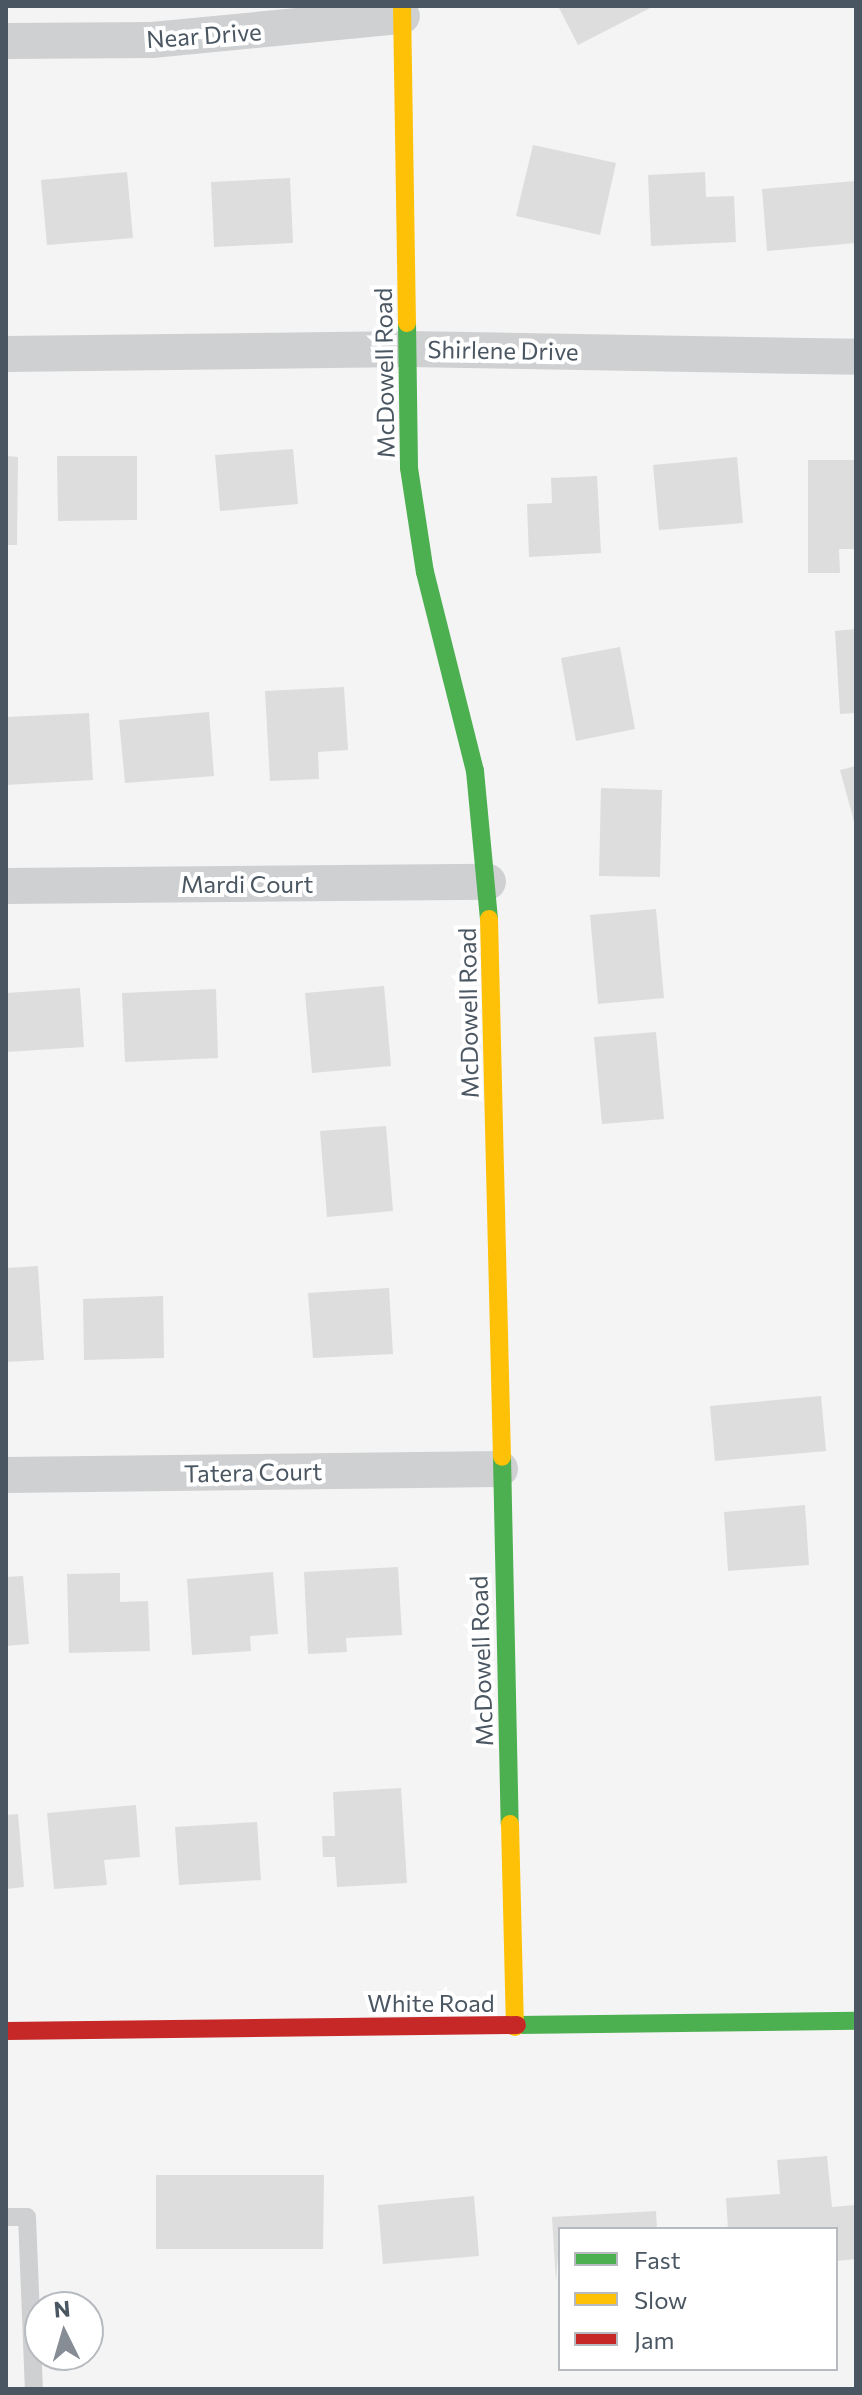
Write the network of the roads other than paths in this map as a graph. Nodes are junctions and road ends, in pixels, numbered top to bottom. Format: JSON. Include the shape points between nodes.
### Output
{"nodes":[{"id":1,"x":402,"y":11,"type":"edge"},
{"id":2,"x":6,"y":41,"type":"edge"},
{"id":3,"x":408,"y":349,"type":"junction"},
{"id":4,"x":6,"y":354,"type":"edge"},
{"id":5,"x":856,"y":357,"type":"edge"},
{"id":6,"x":488,"y":882,"type":"junction"},
{"id":7,"x":6,"y":886,"type":"edge"},
{"id":8,"x":500,"y":1469,"type":"junction"},
{"id":9,"x":6,"y":1475,"type":"edge"},
{"id":10,"x":856,"y":2021,"type":"edge"},
{"id":11,"x":515,"y":2027,"type":"junction"},
{"id":12,"x":6,"y":2031,"type":"edge"},
{"id":13,"x":6,"y":2217,"type":"edge"},
{"id":14,"x":34,"y":2389,"type":"edge"}],
"edges":[{"from":1,"to":2,"type":"street","name":"Near Drive","via":[[152,40]]},
{"from":1,"to":3,"type":"street","name":"McDowell Road"},
{"from":3,"to":4,"type":"street","name":"Shirlene Drive"},
{"from":3,"to":5,"type":"street","name":"Shirlene Drive"},
{"from":3,"to":6,"type":"street","name":"McDowell Road","via":[[415,518],[475,771]]},
{"from":6,"to":7,"type":"street","name":"Mardi Court"},
{"from":6,"to":8,"type":"street","name":"McDowell Road"},
{"from":8,"to":9,"type":"street","name":"Tatera Court"},
{"from":8,"to":11,"type":"street","name":"McDowell Road"},
{"from":10,"to":11,"type":"street","name":"White Road"},
{"from":11,"to":12,"type":"street","name":"White Road"},
{"from":13,"to":14,"type":"lane","via":[[27,2217]]}]}
